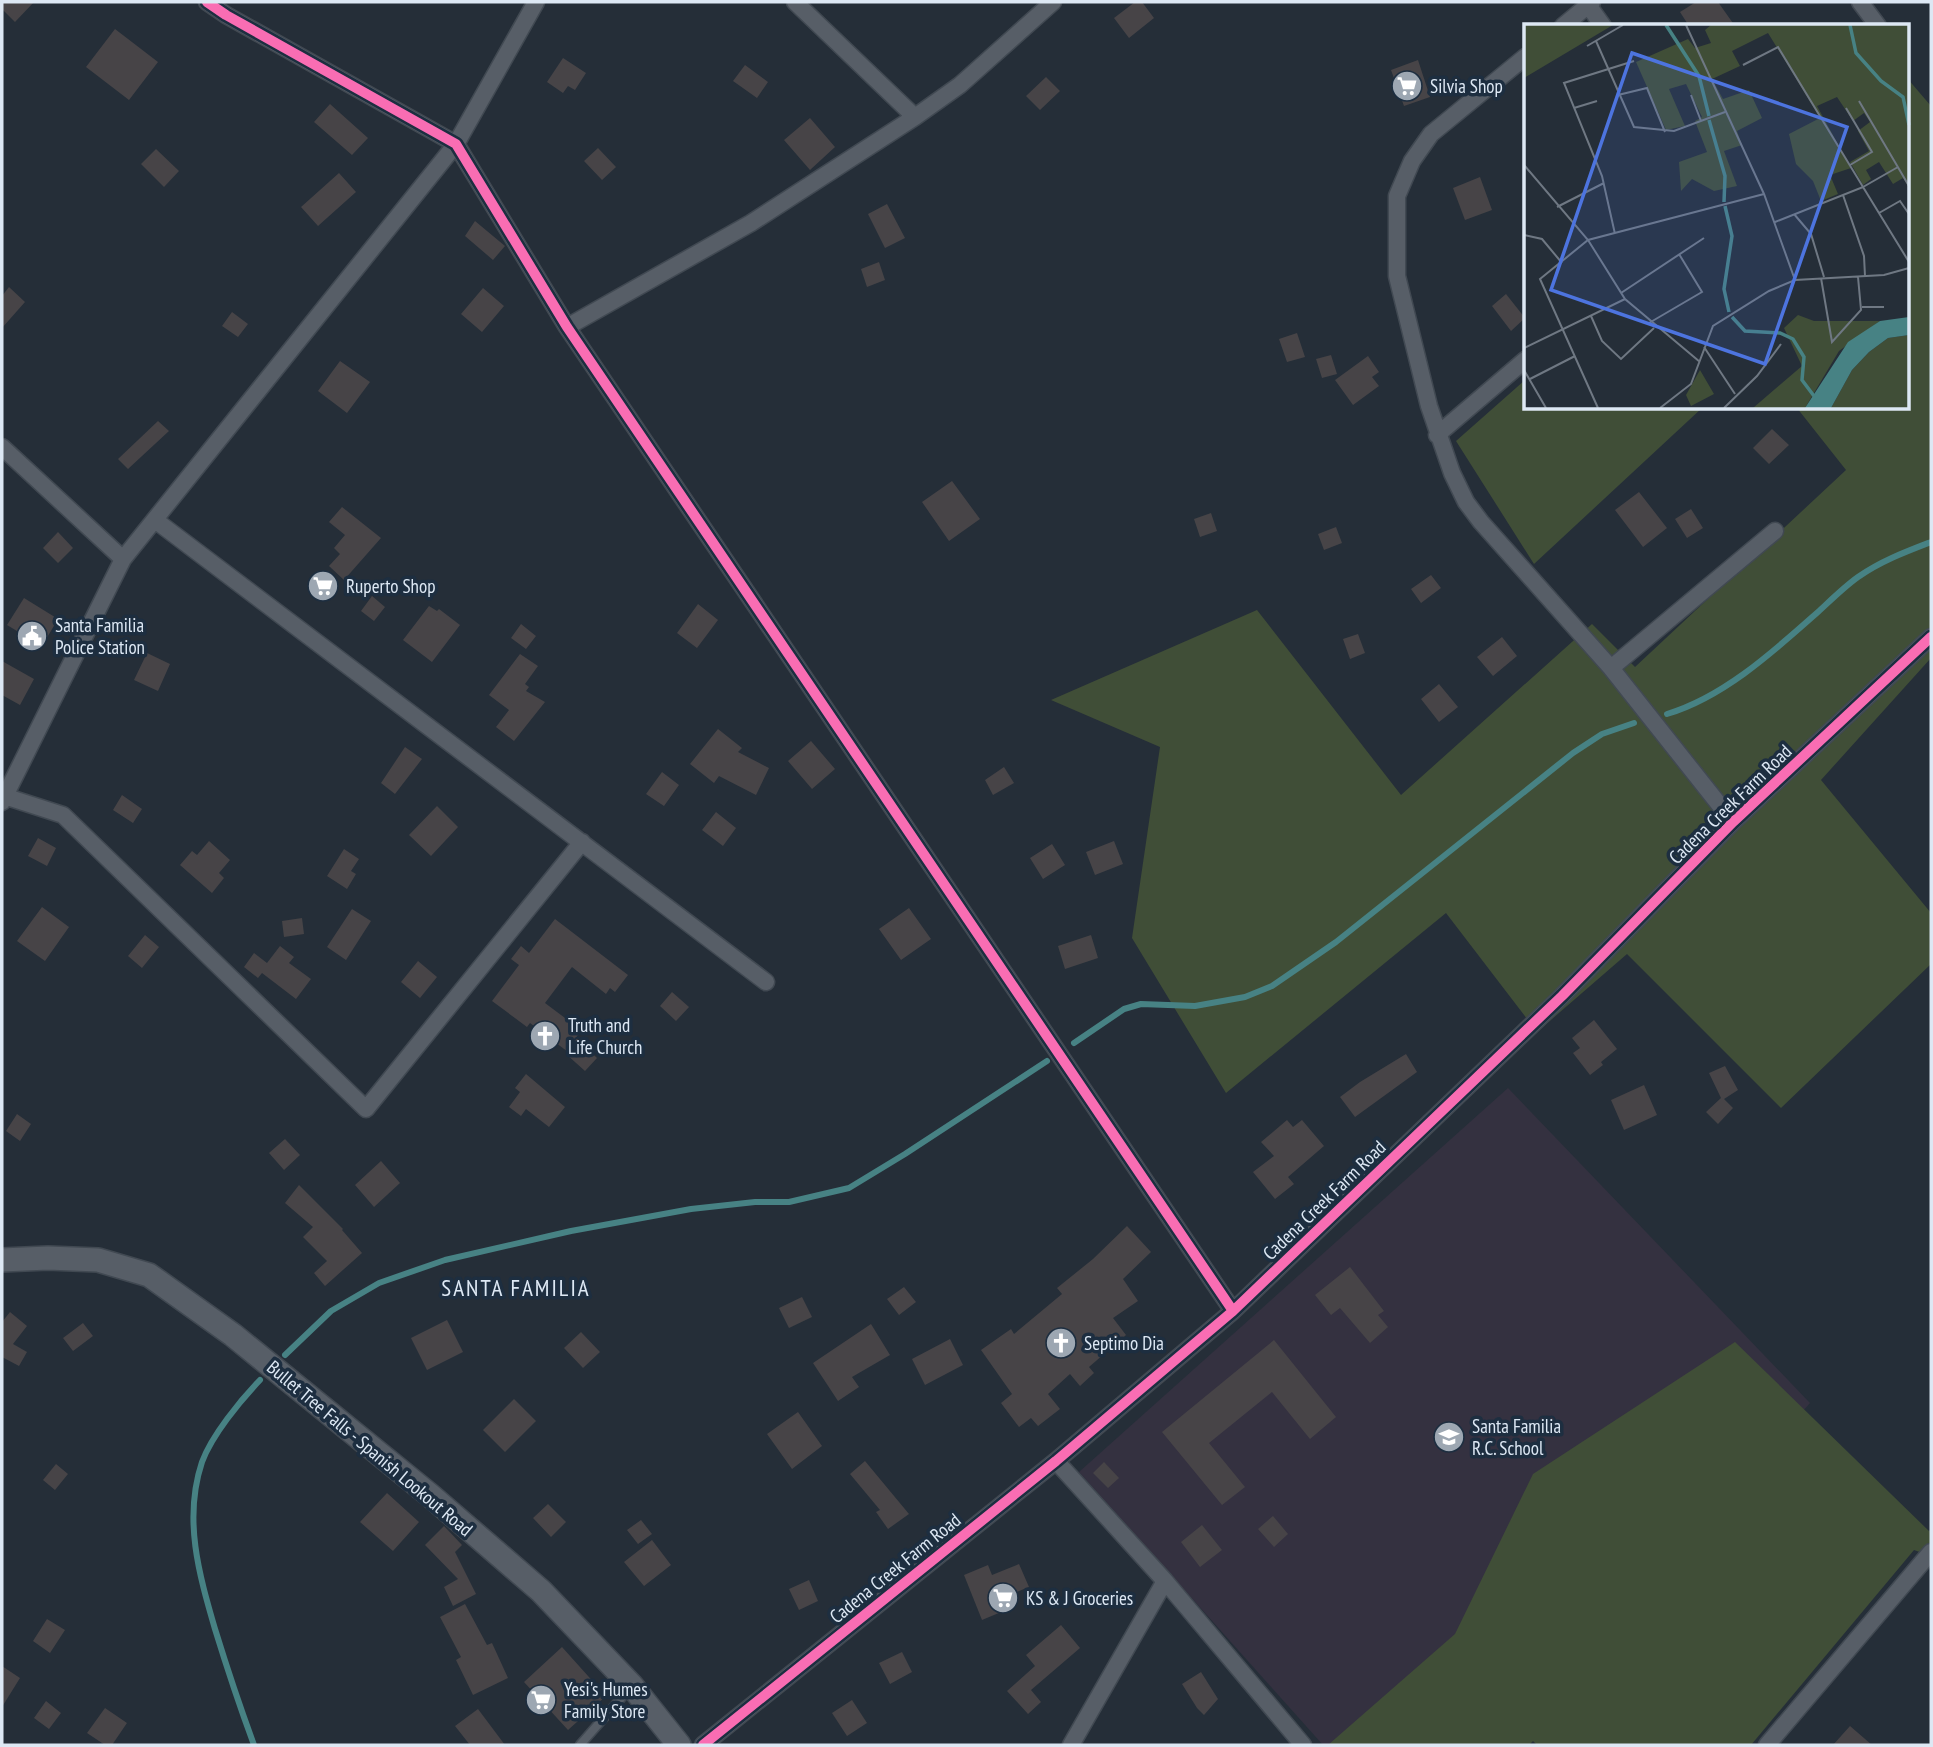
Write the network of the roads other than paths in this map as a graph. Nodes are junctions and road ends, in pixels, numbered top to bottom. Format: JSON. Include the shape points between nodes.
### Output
{"nodes":[{"id":1,"x":207,"y":2,"type":"edge"},
{"id":2,"x":536,"y":2,"type":"edge"},
{"id":3,"x":795,"y":2,"type":"edge"},
{"id":4,"x":1052,"y":2,"type":"edge"},
{"id":5,"x":1860,"y":2,"type":"edge"},
{"id":6,"x":1590,"y":4,"type":"edge"},
{"id":7,"x":230,"y":8,"type":"edge"},
{"id":8,"x":1565,"y":24,"type":"edge"},
{"id":9,"x":1602,"y":24,"type":"edge"},
{"id":10,"x":1876,"y":24,"type":"edge"},
{"id":11,"x":1524,"y":58,"type":"edge"},
{"id":12,"x":915,"y":117,"type":"junction"},
{"id":13,"x":456,"y":144,"type":"junction"},
{"id":14,"x":567,"y":327,"type":"junction"},
{"id":15,"x":1524,"y":360,"type":"edge"},
{"id":16,"x":1437,"y":435,"type":"junction"},
{"id":17,"x":2,"y":447,"type":"edge"},
{"id":18,"x":155,"y":520,"type":"junction"},
{"id":19,"x":1775,"y":531,"type":"dead end"},
{"id":20,"x":123,"y":559,"type":"junction"},
{"id":21,"x":1931,"y":637,"type":"edge"},
{"id":22,"x":1611,"y":668,"type":"junction"},
{"id":23,"x":3,"y":799,"type":"edge"},
{"id":24,"x":1733,"y":822,"type":"junction"},
{"id":25,"x":582,"y":842,"type":"junction"},
{"id":26,"x":766,"y":982,"type":"dead end"},
{"id":27,"x":2,"y":1261,"type":"edge"},
{"id":28,"x":1233,"y":1311,"type":"junction"},
{"id":29,"x":1056,"y":1461,"type":"junction"},
{"id":30,"x":1931,"y":1552,"type":"edge"},
{"id":31,"x":1165,"y":1581,"type":"junction"},
{"id":32,"x":632,"y":1686,"type":"junction"},
{"id":33,"x":580,"y":1745,"type":"edge"},
{"id":34,"x":680,"y":1745,"type":"edge"},
{"id":35,"x":703,"y":1745,"type":"edge"},
{"id":36,"x":1071,"y":1745,"type":"edge"},
{"id":37,"x":1303,"y":1745,"type":"edge"},
{"id":38,"x":1767,"y":1745,"type":"edge"}],
"edges":[{"from":1,"to":7,"type":"street"},
{"from":2,"to":13,"type":"street"},
{"from":3,"to":12,"type":"street"},
{"from":4,"to":12,"type":"street","via":[[960,85]]},
{"from":5,"to":10,"type":"street"},
{"from":6,"to":8,"type":"street"},
{"from":6,"to":9,"type":"street"},
{"from":7,"to":13,"type":"street"},
{"from":11,"to":16,"type":"street","via":[[1431,135],[1412,161],[1397,196],[1396,276]]},
{"from":12,"to":14,"type":"street","via":[[751,223]]},
{"from":13,"to":14,"type":"street"},
{"from":13,"to":18,"type":"street"},
{"from":14,"to":28,"type":"street"},
{"from":15,"to":16,"type":"street"},
{"from":16,"to":22,"type":"street","via":[[1474,512]]},
{"from":17,"to":20,"type":"street"},
{"from":18,"to":20,"type":"street"},
{"from":18,"to":25,"type":"street"},
{"from":19,"to":22,"type":"street"},
{"from":20,"to":23,"type":"street"},
{"from":21,"to":24,"type":"street","name":"Cadena Creek Farm Road"},
{"from":22,"to":24,"type":"street"},
{"from":23,"to":25,"type":"street","via":[[63,815],[366,1109]]},
{"from":24,"to":28,"type":"street","name":"Cadena Creek Farm Road","via":[[1562,996]]},
{"from":25,"to":26,"type":"street"},
{"from":27,"to":32,"type":"main road","name":"Bullet Tree Falls - Spanish Lookout Road","via":[[98,1260],[149,1275],[233,1335],[431,1496],[541,1591]]},
{"from":28,"to":29,"type":"street","name":"Cadena Creek Farm Road"},
{"from":29,"to":31,"type":"street"},
{"from":29,"to":35,"type":"street","name":"Cadena Creek Farm Road"},
{"from":30,"to":38,"type":"street"},
{"from":31,"to":36,"type":"street"},
{"from":31,"to":37,"type":"street"},
{"from":32,"to":33,"type":"lane"},
{"from":32,"to":34,"type":"main road","name":"Bullet Tree Falls - Spanish Lookout Road"}]}
